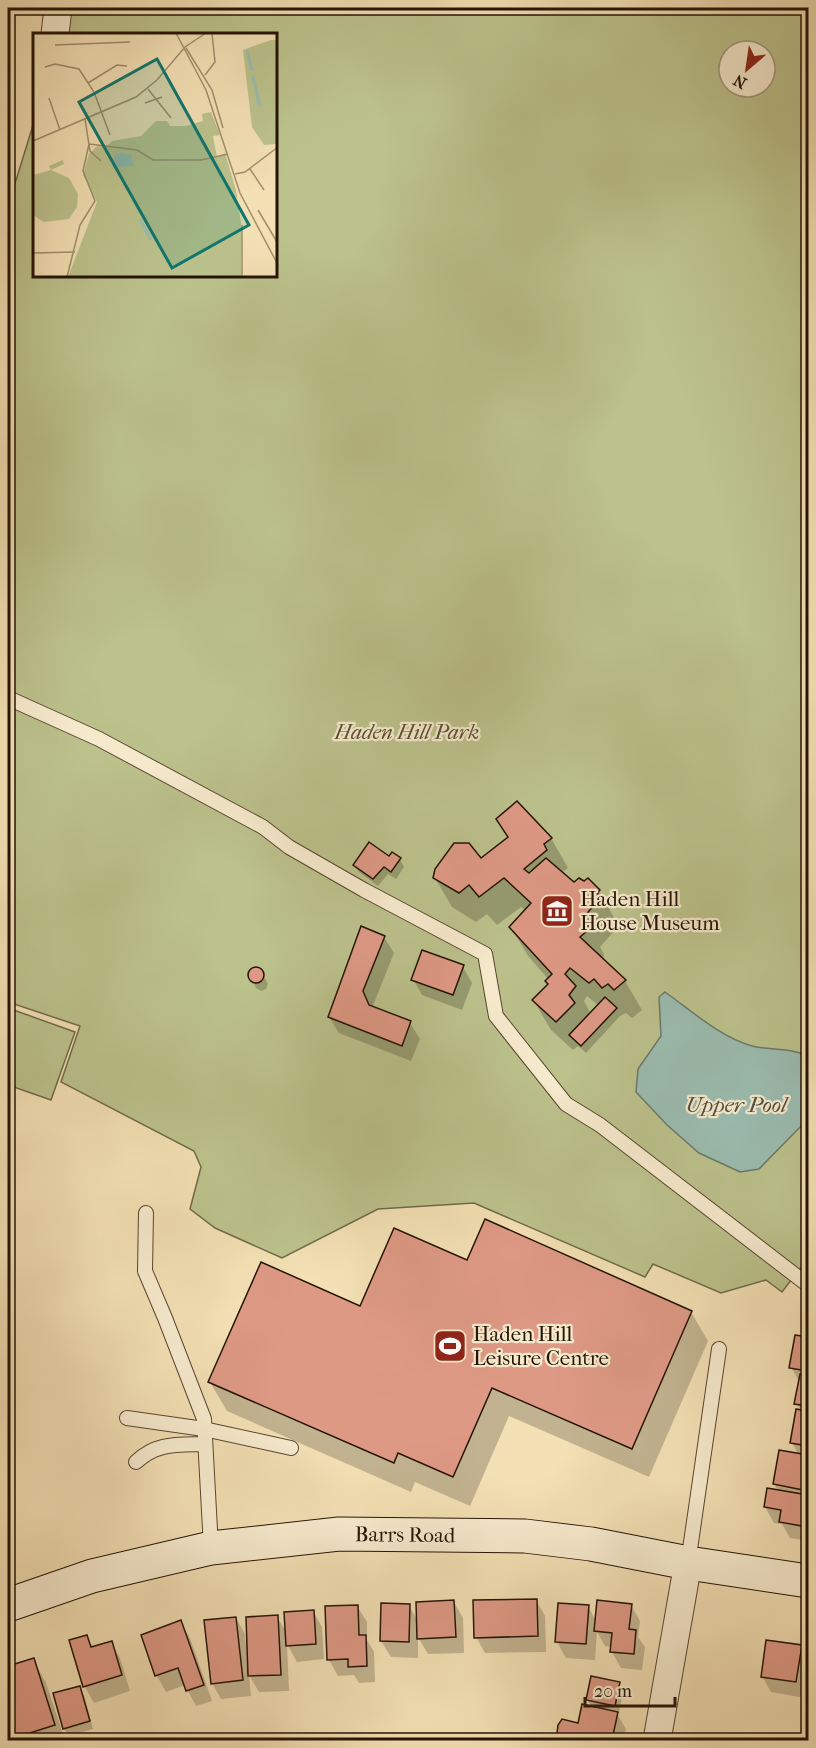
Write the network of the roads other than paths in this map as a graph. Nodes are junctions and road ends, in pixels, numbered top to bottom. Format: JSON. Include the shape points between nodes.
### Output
{"nodes":[{"id":1,"x":58,"y":8,"type":"edge"},
{"id":2,"x":55,"y":33,"type":"edge"},
{"id":3,"x":8,"y":698,"type":"edge"},
{"id":4,"x":146,"y":1213,"type":"dead end"},
{"id":5,"x":808,"y":1284,"type":"edge"},
{"id":6,"x":719,"y":1349,"type":"dead end"},
{"id":7,"x":127,"y":1418,"type":"dead end"},
{"id":8,"x":204,"y":1429,"type":"junction"},
{"id":9,"x":205,"y":1444,"type":"junction"},
{"id":10,"x":291,"y":1448,"type":"dead end"},
{"id":11,"x":136,"y":1462,"type":"dead end"},
{"id":12,"x":211,"y":1548,"type":"junction"},
{"id":13,"x":688,"y":1563,"type":"junction"},
{"id":14,"x":808,"y":1581,"type":"edge"},
{"id":15,"x":8,"y":1605,"type":"edge"},
{"id":16,"x":657,"y":1740,"type":"edge"}],
"edges":[{"from":1,"to":2,"type":"street"},
{"from":3,"to":5,"type":"lane","via":[[109,744],[262,827],[364,890],[485,954],[496,1016],[566,1104],[600,1125]]},
{"from":4,"to":8,"type":"lane","via":[[145,1271],[204,1419]]},
{"from":6,"to":13,"type":"lane"},
{"from":7,"to":8,"type":"lane"},
{"from":8,"to":9,"type":"lane"},
{"from":8,"to":10,"type":"lane"},
{"from":9,"to":11,"type":"lane","via":[[168,1445],[146,1452]]},
{"from":9,"to":12,"type":"lane"},
{"from":12,"to":13,"type":"street","name":"Barrs Road","via":[[339,1534],[525,1536]]},
{"from":12,"to":15,"type":"street","name":"Barrs Road","via":[[92,1576]]},
{"from":13,"to":14,"type":"street","name":"Barrs Road"},
{"from":13,"to":16,"type":"street"}]}
